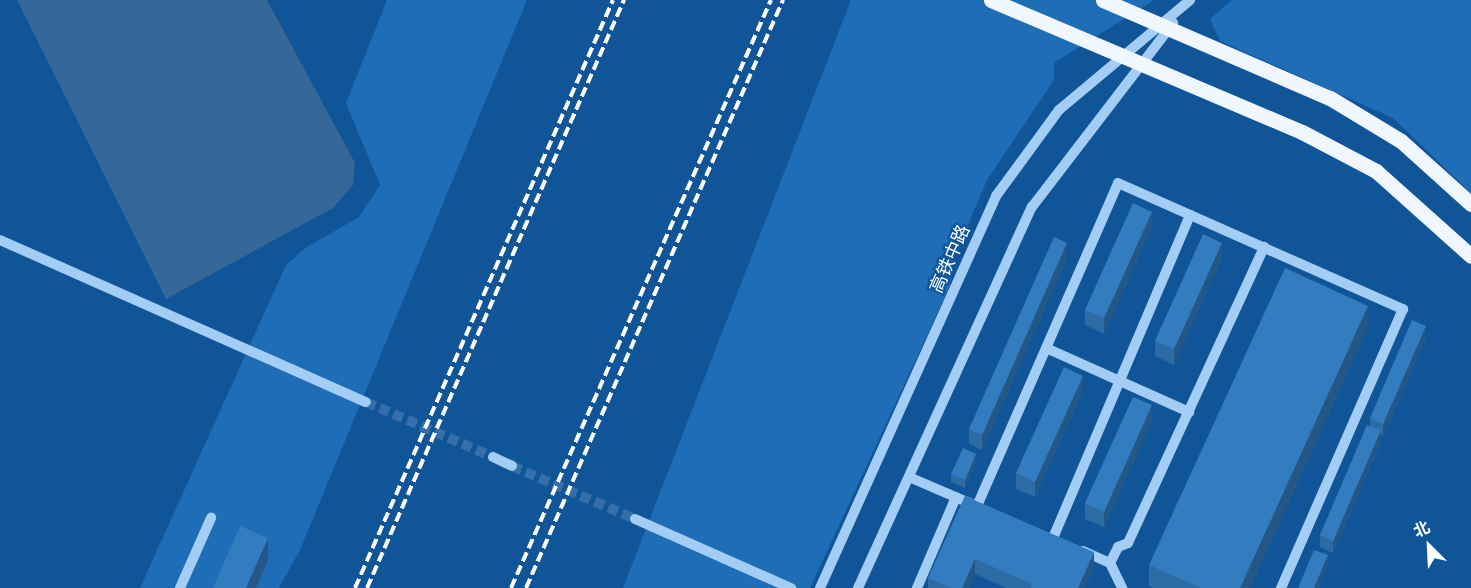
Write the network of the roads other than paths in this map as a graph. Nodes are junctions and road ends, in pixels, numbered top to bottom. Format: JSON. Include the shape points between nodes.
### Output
{"nodes":[{"id":1,"x":991,"y":0,"type":"edge"},
{"id":2,"x":1103,"y":0,"type":"edge"},
{"id":3,"x":1190,"y":0,"type":"edge"},
{"id":4,"x":1165,"y":26,"type":"junction"},
{"id":5,"x":1122,"y":57,"type":"junction"},
{"id":6,"x":1141,"y":65,"type":"junction"},
{"id":7,"x":1471,"y":204,"type":"edge"},
{"id":8,"x":1190,"y":215,"type":"junction"},
{"id":9,"x":0,"y":240,"type":"edge"},
{"id":10,"x":1264,"y":247,"type":"junction"},
{"id":11,"x":1471,"y":256,"type":"edge"},
{"id":12,"x":1046,"y":348,"type":"junction"},
{"id":13,"x":1120,"y":381,"type":"junction"},
{"id":14,"x":366,"y":402,"type":"tunnel mouth"},
{"id":15,"x":1189,"y":412,"type":"junction"},
{"id":16,"x":493,"y":457,"type":"tunnel mouth"},
{"id":17,"x":512,"y":466,"type":"tunnel mouth"},
{"id":18,"x":909,"y":477,"type":"junction"},
{"id":19,"x":956,"y":497,"type":"junction"},
{"id":20,"x":977,"y":506,"type":"junction"},
{"id":21,"x":988,"y":510,"type":"edge"},
{"id":22,"x":211,"y":518,"type":"dead end"},
{"id":23,"x":635,"y":519,"type":"tunnel mouth"},
{"id":24,"x":1042,"y":534,"type":"edge"},
{"id":25,"x":1062,"y":542,"type":"junction"},
{"id":26,"x":1110,"y":562,"type":"junction"},
{"id":27,"x":767,"y":583,"type":"edge"},
{"id":28,"x":1120,"y":586,"type":"edge"},
{"id":29,"x":180,"y":588,"type":"edge"},
{"id":30,"x":791,"y":588,"type":"edge"},
{"id":31,"x":820,"y":588,"type":"edge"},
{"id":32,"x":858,"y":588,"type":"edge"},
{"id":33,"x":917,"y":588,"type":"edge"},
{"id":34,"x":1281,"y":588,"type":"edge"}],
"edges":[{"from":1,"to":5,"type":"main road"},
{"from":2,"to":4,"type":"main road"},
{"from":3,"to":4,"type":"street","name":"高铁中路"},
{"from":4,"to":5,"type":"street","name":"高铁中路"},
{"from":4,"to":6,"type":"street","name":"高铁中路"},
{"from":4,"to":7,"type":"main road","via":[[1330,98],[1401,141]]},
{"from":5,"to":6,"type":"main road"},
{"from":5,"to":31,"type":"street","name":"高铁中路","via":[[1059,110],[996,196]]},
{"from":6,"to":11,"type":"main road","via":[[1302,132],[1376,171]]},
{"from":6,"to":18,"type":"street","name":"高铁中路","via":[[1032,207]]},
{"from":8,"to":10,"type":"street"},
{"from":8,"to":12,"type":"street","via":[[1118,183]]},
{"from":8,"to":13,"type":"street"},
{"from":9,"to":14,"type":"street"},
{"from":10,"to":15,"type":"street"},
{"from":10,"to":34,"type":"street","via":[[1403,309]]},
{"from":12,"to":13,"type":"street"},
{"from":12,"to":20,"type":"street"},
{"from":13,"to":15,"type":"street"},
{"from":13,"to":25,"type":"street"},
{"from":15,"to":26,"type":"street","via":[[1128,543],[1118,547]]},
{"from":16,"to":17,"type":"street"},
{"from":18,"to":19,"type":"street"},
{"from":18,"to":32,"type":"street","name":"高铁中路"},
{"from":19,"to":20,"type":"street"},
{"from":19,"to":33,"type":"street"},
{"from":20,"to":21,"type":"street"},
{"from":22,"to":29,"type":"street"},
{"from":23,"to":27,"type":"street"},
{"from":24,"to":25,"type":"street"},
{"from":25,"to":26,"type":"street"},
{"from":26,"to":28,"type":"street"},
{"from":27,"to":30,"type":"street"}]}
